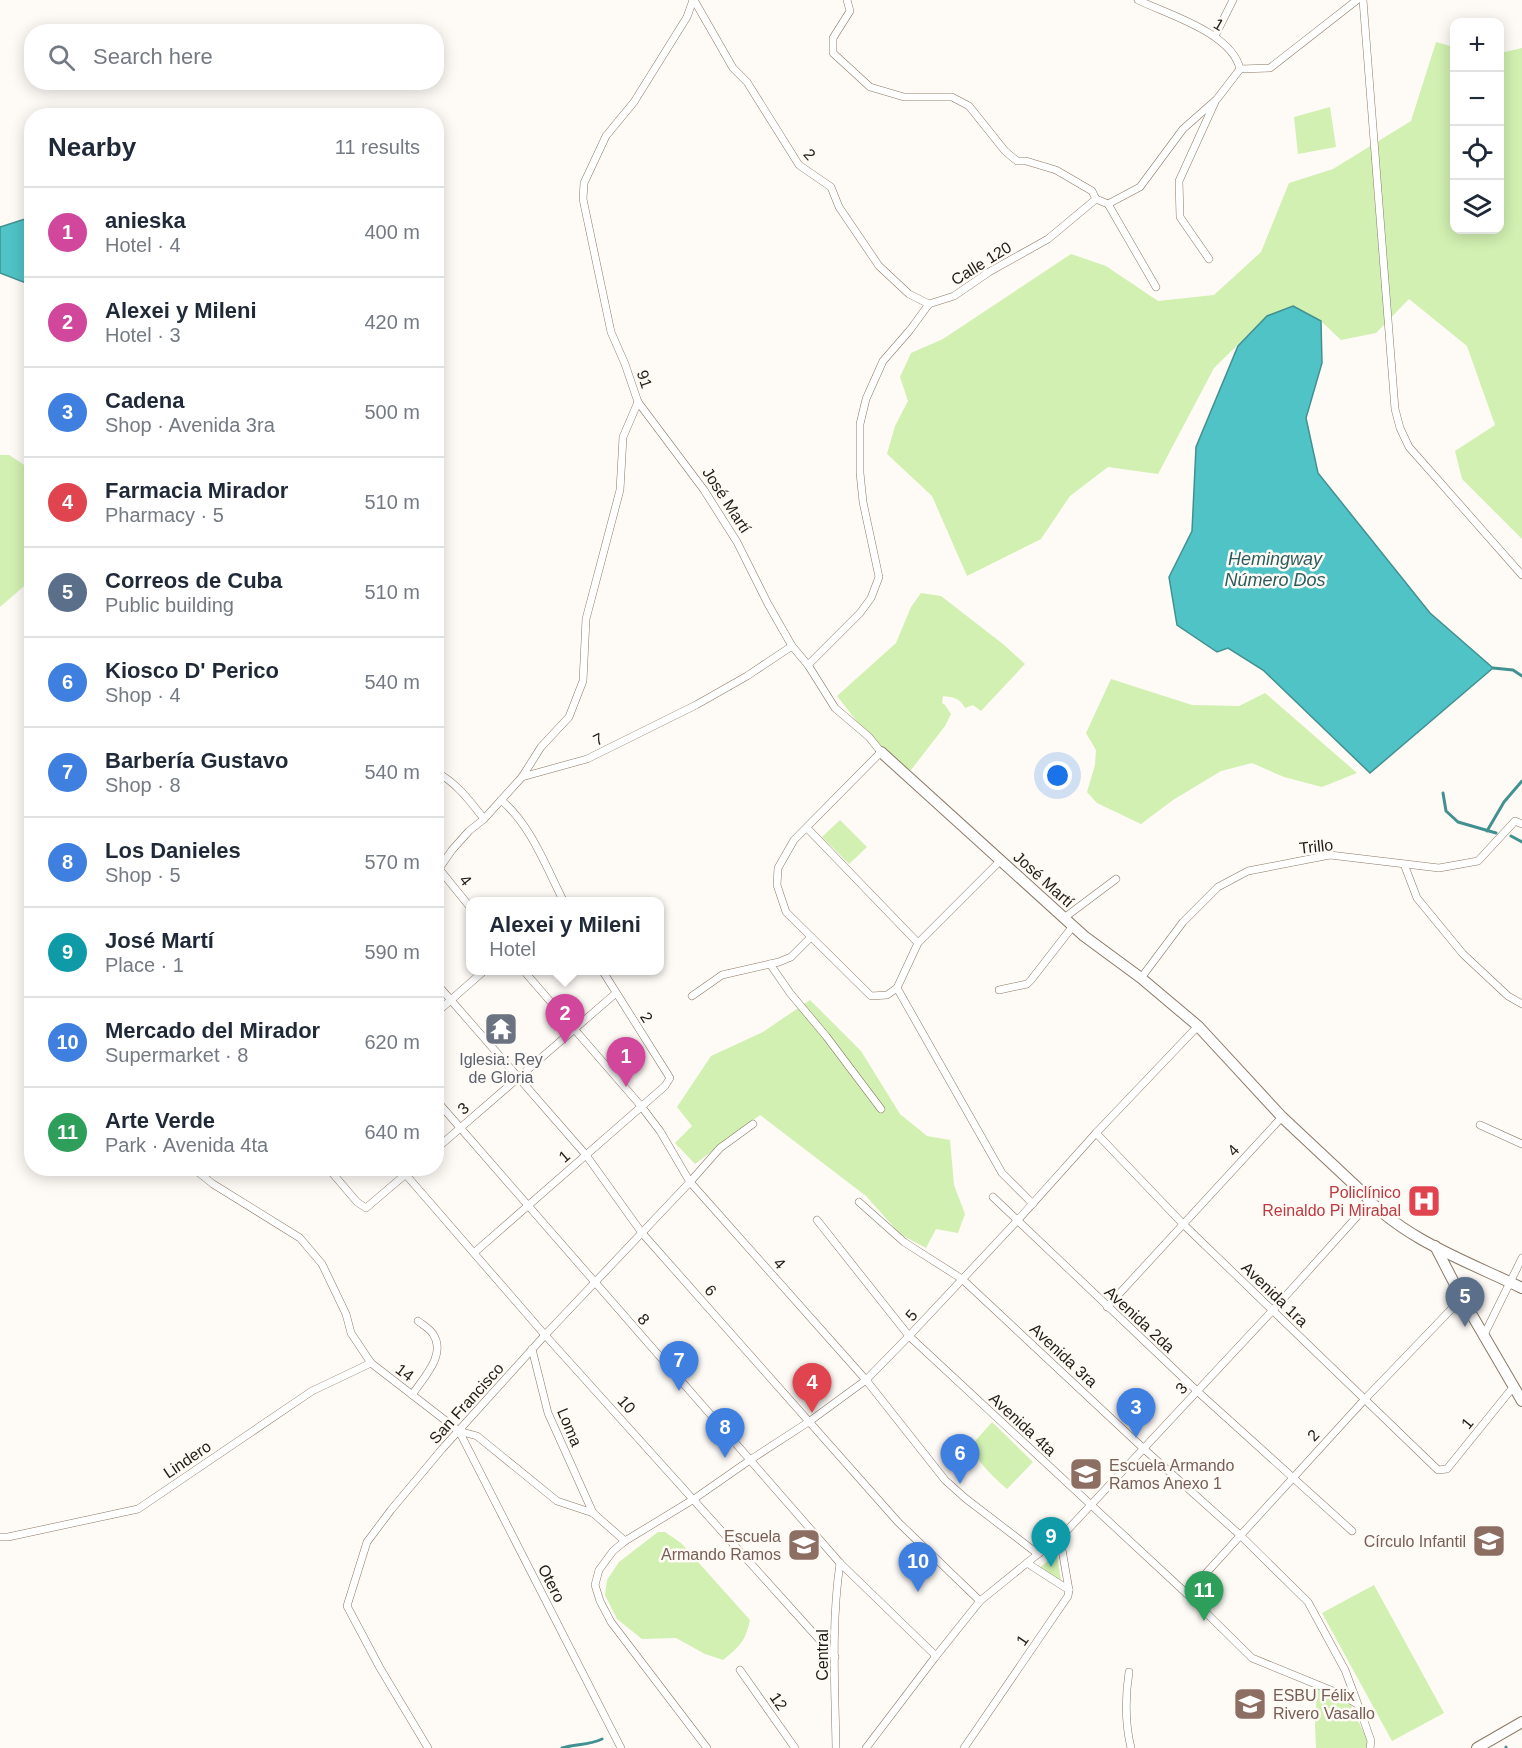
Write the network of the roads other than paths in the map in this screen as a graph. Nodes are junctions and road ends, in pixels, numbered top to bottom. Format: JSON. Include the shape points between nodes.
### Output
{"nodes":[{"id":1,"x":694,"y":0,"type":"edge"},
{"id":2,"x":847,"y":0,"type":"edge"},
{"id":3,"x":1138,"y":0,"type":"edge"},
{"id":4,"x":1233,"y":0,"type":"edge"},
{"id":5,"x":1358,"y":0,"type":"edge"},
{"id":6,"x":1364,"y":0,"type":"edge"},
{"id":7,"x":1215,"y":36,"type":"junction"},
{"id":8,"x":1240,"y":69,"type":"junction"},
{"id":9,"x":1217,"y":99,"type":"junction"},
{"id":10,"x":1096,"y":200,"type":"junction"},
{"id":11,"x":1108,"y":204,"type":"junction"},
{"id":12,"x":1209,"y":259,"type":"dead end"},
{"id":13,"x":1155,"y":287,"type":"dead end"},
{"id":14,"x":929,"y":304,"type":"junction"},
{"id":15,"x":638,"y":402,"type":"junction"},
{"id":16,"x":1522,"y":575,"type":"edge"},
{"id":17,"x":792,"y":645,"type":"junction"},
{"id":18,"x":808,"y":665,"type":"junction"},
{"id":19,"x":881,"y":752,"type":"junction"},
{"id":20,"x":444,"y":776,"type":"edge"},
{"id":21,"x":522,"y":777,"type":"junction"},
{"id":22,"x":501,"y":800,"type":"junction"},
{"id":23,"x":484,"y":819,"type":"junction"},
{"id":24,"x":1522,"y":824,"type":"edge"},
{"id":25,"x":807,"y":828,"type":"junction"},
{"id":26,"x":1000,"y":861,"type":"junction"},
{"id":27,"x":444,"y":862,"type":"edge"},
{"id":28,"x":1404,"y":864,"type":"junction"},
{"id":29,"x":444,"y":878,"type":"edge"},
{"id":30,"x":1116,"y":879,"type":"dead end"},
{"id":31,"x":561,"y":897,"type":"edge"},
{"id":32,"x":466,"y":902,"type":"edge"},
{"id":33,"x":1064,"y":918,"type":"junction"},
{"id":34,"x":1073,"y":926,"type":"junction"},
{"id":35,"x":811,"y":937,"type":"junction"},
{"id":36,"x":918,"y":943,"type":"junction"},
{"id":37,"x":770,"y":964,"type":"junction"},
{"id":38,"x":478,"y":975,"type":"edge"},
{"id":39,"x":527,"y":975,"type":"edge"},
{"id":40,"x":605,"y":975,"type":"edge"},
{"id":41,"x":1140,"y":978,"type":"junction"},
{"id":42,"x":897,"y":988,"type":"junction"},
{"id":43,"x":999,"y":990,"type":"dead end"},
{"id":44,"x":444,"y":992,"type":"edge"},
{"id":45,"x":616,"y":993,"type":"junction"},
{"id":46,"x":692,"y":996,"type":"dead end"},
{"id":47,"x":451,"y":1000,"type":"junction"},
{"id":48,"x":1522,"y":1004,"type":"edge"},
{"id":49,"x":444,"y":1006,"type":"edge"},
{"id":50,"x":1198,"y":1026,"type":"junction"},
{"id":51,"x":574,"y":1030,"type":"junction"},
{"id":52,"x":518,"y":1077,"type":"junction"},
{"id":53,"x":670,"y":1078,"type":"joint"},
{"id":54,"x":641,"y":1106,"type":"junction"},
{"id":55,"x":444,"y":1109,"type":"edge"},
{"id":56,"x":881,"y":1109,"type":"dead end"},
{"id":57,"x":1282,"y":1117,"type":"junction"},
{"id":58,"x":753,"y":1124,"type":"dead end"},
{"id":59,"x":1480,"y":1125,"type":"dead end"},
{"id":60,"x":461,"y":1128,"type":"junction"},
{"id":61,"x":1096,"y":1133,"type":"junction"},
{"id":62,"x":444,"y":1142,"type":"edge"},
{"id":63,"x":1522,"y":1144,"type":"edge"},
{"id":64,"x":586,"y":1155,"type":"junction"},
{"id":65,"x":203,"y":1176,"type":"edge"},
{"id":66,"x":335,"y":1176,"type":"edge"},
{"id":67,"x":404,"y":1176,"type":"edge"},
{"id":68,"x":406,"y":1176,"type":"edge"},
{"id":69,"x":690,"y":1182,"type":"junction"},
{"id":70,"x":993,"y":1197,"type":"dead end"},
{"id":71,"x":859,"y":1202,"type":"dead end"},
{"id":72,"x":1370,"y":1202,"type":"junction"},
{"id":73,"x":1033,"y":1204,"type":"junction"},
{"id":74,"x":528,"y":1205,"type":"junction"},
{"id":75,"x":817,"y":1220,"type":"dead end"},
{"id":76,"x":1017,"y":1221,"type":"junction"},
{"id":77,"x":1183,"y":1224,"type":"junction"},
{"id":78,"x":642,"y":1233,"type":"junction"},
{"id":79,"x":1435,"y":1246,"type":"junction"},
{"id":80,"x":475,"y":1252,"type":"junction"},
{"id":81,"x":1522,"y":1258,"type":"edge"},
{"id":82,"x":962,"y":1279,"type":"junction"},
{"id":83,"x":594,"y":1282,"type":"junction"},
{"id":84,"x":1510,"y":1282,"type":"junction"},
{"id":85,"x":1522,"y":1288,"type":"edge"},
{"id":86,"x":1462,"y":1298,"type":"junction"},
{"id":87,"x":1107,"y":1307,"type":"junction"},
{"id":88,"x":1273,"y":1310,"type":"junction"},
{"id":89,"x":418,"y":1321,"type":"dead end"},
{"id":90,"x":545,"y":1335,"type":"junction"},
{"id":91,"x":1484,"y":1335,"type":"junction"},
{"id":92,"x":909,"y":1336,"type":"junction"},
{"id":93,"x":532,"y":1348,"type":"junction"},
{"id":94,"x":370,"y":1363,"type":"junction"},
{"id":95,"x":866,"y":1380,"type":"junction"},
{"id":96,"x":1514,"y":1386,"type":"junction"},
{"id":97,"x":1197,"y":1390,"type":"junction"},
{"id":98,"x":412,"y":1395,"type":"junction"},
{"id":99,"x":1365,"y":1399,"type":"junction"},
{"id":100,"x":1522,"y":1401,"type":"edge"},
{"id":101,"x":810,"y":1421,"type":"junction"},
{"id":102,"x":459,"y":1431,"type":"junction"},
{"id":103,"x":1144,"y":1449,"type":"junction"},
{"id":104,"x":750,"y":1460,"type":"junction"},
{"id":105,"x":1438,"y":1470,"type":"joint"},
{"id":106,"x":1293,"y":1477,"type":"junction"},
{"id":107,"x":694,"y":1499,"type":"junction"},
{"id":108,"x":1090,"y":1506,"type":"junction"},
{"id":109,"x":593,"y":1514,"type":"junction"},
{"id":110,"x":1352,"y":1531,"type":"dead end"},
{"id":111,"x":1241,"y":1536,"type":"junction"},
{"id":112,"x":2,"y":1537,"type":"edge"},
{"id":113,"x":1060,"y":1538,"type":"junction"},
{"id":114,"x":626,"y":1541,"type":"junction"},
{"id":115,"x":1038,"y":1554,"type":"junction"},
{"id":116,"x":840,"y":1563,"type":"junction"},
{"id":117,"x":1027,"y":1563,"type":"junction"},
{"id":118,"x":1068,"y":1590,"type":"junction"},
{"id":119,"x":1187,"y":1594,"type":"junction"},
{"id":120,"x":980,"y":1601,"type":"junction"},
{"id":121,"x":936,"y":1656,"type":"junction"},
{"id":122,"x":835,"y":1657,"type":"junction"},
{"id":123,"x":740,"y":1670,"type":"dead end"},
{"id":124,"x":1129,"y":1672,"type":"dead end"},
{"id":125,"x":1357,"y":1704,"type":"junction"},
{"id":126,"x":1522,"y":1722,"type":"edge"},
{"id":127,"x":428,"y":1748,"type":"edge"},
{"id":128,"x":621,"y":1748,"type":"edge"},
{"id":129,"x":706,"y":1748,"type":"edge"},
{"id":130,"x":795,"y":1748,"type":"edge"},
{"id":131,"x":836,"y":1748,"type":"edge"},
{"id":132,"x":866,"y":1748,"type":"edge"},
{"id":133,"x":964,"y":1748,"type":"edge"},
{"id":134,"x":1131,"y":1748,"type":"edge"},
{"id":135,"x":1370,"y":1748,"type":"edge"},
{"id":136,"x":1477,"y":1748,"type":"edge"}],
"edges":[{"from":1,"to":14,"type":"street","name":"2","via":[[733,68],[747,82],[799,165],[831,188],[839,207],[879,266],[909,294]]},
{"from":1,"to":15,"type":"street","name":"91","via":[[634,102],[606,136],[584,183],[584,200],[611,332]]},
{"from":2,"to":10,"type":"street","via":[[850,11],[833,38],[833,53],[870,87],[904,97],[952,97],[969,106],[1017,161],[1056,170],[1092,190]]},
{"from":3,"to":7,"type":"street","name":"1"},
{"from":4,"to":7,"type":"street"},
{"from":5,"to":8,"type":"street","via":[[1270,68]]},
{"from":6,"to":16,"type":"street","via":[[1395,409],[1400,428],[1409,447]]},
{"from":7,"to":8,"type":"street","name":"1","via":[[1229,46]]},
{"from":8,"to":9,"type":"street"},
{"from":9,"to":11,"type":"street","via":[[1183,129],[1140,187]]},
{"from":9,"to":12,"type":"street","via":[[1179,181],[1180,217]]},
{"from":10,"to":11,"type":"street"},
{"from":10,"to":14,"type":"street","name":"Calle 120","via":[[1048,239],[954,296]]},
{"from":11,"to":13,"type":"street"},
{"from":14,"to":18,"type":"street","via":[[883,361],[860,424],[863,502],[879,577],[860,613]]},
{"from":15,"to":17,"type":"street","name":"José Martí","via":[[704,490],[737,542]]},
{"from":15,"to":21,"type":"street","name":"91","via":[[623,437],[620,490],[586,619],[583,681],[569,717],[541,747]]},
{"from":17,"to":18,"type":"street","name":"José Martí"},
{"from":17,"to":21,"type":"street","name":"7","via":[[696,705],[587,759]]},
{"from":18,"to":19,"type":"street","name":"José Martí","via":[[834,708]]},
{"from":19,"to":25,"type":"street"},
{"from":19,"to":26,"type":"street","name":"José Martí"},
{"from":20,"to":23,"type":"street"},
{"from":21,"to":22,"type":"street"},
{"from":22,"to":23,"type":"street"},
{"from":22,"to":31,"type":"street","via":[[529,835]]},
{"from":23,"to":27,"type":"street"},
{"from":24,"to":28,"type":"street","name":"Trillo","via":[[1515,821],[1478,861],[1439,868]]},
{"from":25,"to":35,"type":"street","via":[[794,840],[778,868],[777,885],[786,912]]},
{"from":25,"to":36,"type":"street"},
{"from":26,"to":33,"type":"street","name":"José Martí"},
{"from":26,"to":36,"type":"street"},
{"from":28,"to":41,"type":"street","name":"Trillo","via":[[1330,855],[1248,871],[1218,887],[1190,915]]},
{"from":28,"to":48,"type":"street","via":[[1417,898],[1463,954]]},
{"from":29,"to":32,"type":"street","name":"4"},
{"from":30,"to":33,"type":"street"},
{"from":33,"to":34,"type":"street","name":"José Martí"},
{"from":34,"to":41,"type":"street","name":"José Martí"},
{"from":34,"to":43,"type":"street","via":[[1027,984]]},
{"from":35,"to":37,"type":"street","via":[[790,957]]},
{"from":35,"to":42,"type":"street","via":[[871,996],[887,995]]},
{"from":36,"to":42,"type":"street"},
{"from":37,"to":46,"type":"street","via":[[722,975]]},
{"from":37,"to":56,"type":"street"},
{"from":38,"to":47,"type":"street"},
{"from":39,"to":51,"type":"street","name":"4"},
{"from":40,"to":45,"type":"street","name":"2"},
{"from":41,"to":50,"type":"street","name":"José Martí"},
{"from":42,"to":73,"type":"street","via":[[1002,1173]]},
{"from":44,"to":47,"type":"street","name":"6"},
{"from":45,"to":51,"type":"street","name":"3"},
{"from":45,"to":53,"type":"street","name":"2"},
{"from":47,"to":49,"type":"street"},
{"from":47,"to":52,"type":"street","name":"6"},
{"from":50,"to":57,"type":"street","name":"José Martí"},
{"from":50,"to":61,"type":"street","name":"5"},
{"from":51,"to":52,"type":"street","name":"3"},
{"from":51,"to":54,"type":"street","name":"4"},
{"from":52,"to":60,"type":"street","name":"3"},
{"from":52,"to":64,"type":"street","name":"6"},
{"from":53,"to":54,"type":"street","name":"1"},
{"from":54,"to":64,"type":"street","name":"1"},
{"from":54,"to":69,"type":"street","name":"4"},
{"from":55,"to":60,"type":"street","name":"8"},
{"from":57,"to":72,"type":"street","name":"José Martí"},
{"from":57,"to":77,"type":"street","name":"4"},
{"from":58,"to":69,"type":"street","name":"San Francisco","via":[[720,1148]]},
{"from":59,"to":63,"type":"street"},
{"from":60,"to":62,"type":"street","name":"3"},
{"from":60,"to":74,"type":"street","name":"8"},
{"from":61,"to":73,"type":"street","name":"5"},
{"from":61,"to":77,"type":"street","name":"Avenida 1ra"},
{"from":64,"to":74,"type":"street","name":"1"},
{"from":64,"to":78,"type":"street","name":"6"},
{"from":65,"to":94,"type":"street","name":"14","via":[[300,1238],[322,1264],[351,1333]]},
{"from":66,"to":67,"type":"street","via":[[366,1208]]},
{"from":68,"to":80,"type":"street","name":"10"},
{"from":69,"to":78,"type":"street","name":"San Francisco"},
{"from":69,"to":95,"type":"street","name":"4"},
{"from":70,"to":76,"type":"street","name":"Avenida 2da"},
{"from":71,"to":82,"type":"street","name":"Avenida 3ra","via":[[904,1242]]},
{"from":72,"to":79,"type":"street","name":"José Martí","via":[[1401,1227]]},
{"from":72,"to":88,"type":"street","name":"3"},
{"from":73,"to":76,"type":"street","name":"5"},
{"from":74,"to":80,"type":"street","name":"1"},
{"from":74,"to":83,"type":"street","name":"8"},
{"from":75,"to":92,"type":"street","name":"Avenida 4ta"},
{"from":76,"to":82,"type":"street","name":"5"},
{"from":76,"to":87,"type":"street","name":"Avenida 2da"},
{"from":77,"to":87,"type":"street","name":"4"},
{"from":77,"to":88,"type":"street","name":"Avenida 1ra"},
{"from":78,"to":83,"type":"street","name":"San Francisco"},
{"from":78,"to":101,"type":"street","name":"6"},
{"from":79,"to":84,"type":"street","name":"José Martí"},
{"from":79,"to":86,"type":"street"},
{"from":80,"to":90,"type":"street","name":"10"},
{"from":81,"to":84,"type":"street"},
{"from":82,"to":92,"type":"street","name":"5"},
{"from":82,"to":103,"type":"street","name":"Avenida 3ra"},
{"from":83,"to":90,"type":"street","name":"San Francisco"},
{"from":83,"to":104,"type":"street","name":"8"},
{"from":84,"to":85,"type":"street","name":"José Martí"},
{"from":84,"to":91,"type":"street"},
{"from":86,"to":91,"type":"street"},
{"from":86,"to":99,"type":"street","name":"2"},
{"from":87,"to":97,"type":"street","name":"Avenida 2da"},
{"from":88,"to":97,"type":"street","name":"3"},
{"from":88,"to":99,"type":"street","name":"Avenida 1ra"},
{"from":89,"to":98,"type":"street","via":[[433,1333],[437,1355]]},
{"from":90,"to":93,"type":"street","name":"San Francisco"},
{"from":90,"to":107,"type":"street","name":"10"},
{"from":91,"to":96,"type":"street"},
{"from":92,"to":95,"type":"street","name":"5"},
{"from":92,"to":108,"type":"street","name":"Avenida 4ta"},
{"from":93,"to":102,"type":"street","name":"San Francisco"},
{"from":93,"to":109,"type":"street","name":"Loma","via":[[548,1413]]},
{"from":94,"to":98,"type":"street","name":"14"},
{"from":94,"to":112,"type":"street","name":"Lindero","via":[[312,1391],[138,1509]]},
{"from":95,"to":101,"type":"street","name":"5"},
{"from":95,"to":115,"type":"street","name":"4","via":[[945,1480]]},
{"from":96,"to":100,"type":"street"},
{"from":96,"to":105,"type":"street","name":"1","via":[[1447,1469]]},
{"from":97,"to":103,"type":"street","name":"3"},
{"from":97,"to":106,"type":"street","name":"Avenida 2da"},
{"from":98,"to":102,"type":"street","name":"14"},
{"from":99,"to":105,"type":"street","name":"Avenida 1ra"},
{"from":99,"to":106,"type":"street","name":"2"},
{"from":101,"to":104,"type":"street","name":"5"},
{"from":101,"to":120,"type":"street","name":"6","via":[[898,1522]]},
{"from":102,"to":109,"type":"street","name":"14","via":[[477,1436],[557,1501]]},
{"from":102,"to":127,"type":"street","name":"San Francisco","via":[[367,1542],[347,1606]]},
{"from":102,"to":128,"type":"street","name":"Otero"},
{"from":103,"to":108,"type":"street","name":"3"},
{"from":103,"to":111,"type":"street","name":"Avenida 3ra"},
{"from":104,"to":107,"type":"street","name":"5"},
{"from":104,"to":116,"type":"street","name":"8"},
{"from":106,"to":110,"type":"street","name":"Avenida 2da"},
{"from":106,"to":111,"type":"street","name":"2"},
{"from":107,"to":114,"type":"street","name":"5"},
{"from":107,"to":122,"type":"street","name":"10"},
{"from":108,"to":113,"type":"street","name":"3"},
{"from":108,"to":119,"type":"street","name":"Avenida 4ta"},
{"from":109,"to":114,"type":"street","name":"14"},
{"from":111,"to":119,"type":"street","name":"2"},
{"from":111,"to":125,"type":"street","name":"Avenida 3ra","via":[[1308,1602],[1345,1670]]},
{"from":113,"to":115,"type":"street","name":"3"},
{"from":113,"to":118,"type":"street"},
{"from":114,"to":129,"type":"street","name":"5","via":[[598,1570],[595,1585],[600,1601],[611,1622]]},
{"from":115,"to":117,"type":"street","name":"3"},
{"from":116,"to":121,"type":"street","name":"8"},
{"from":116,"to":122,"type":"street","name":"Central"},
{"from":117,"to":118,"type":"street"},
{"from":117,"to":120,"type":"street","name":"3"},
{"from":118,"to":133,"type":"street","name":"1","via":[[1064,1603]]},
{"from":119,"to":125,"type":"street","name":"Avenida 4ta","via":[[1252,1658]]},
{"from":120,"to":121,"type":"street","name":"3"},
{"from":121,"to":132,"type":"street","name":"3"},
{"from":122,"to":131,"type":"street","name":"Central"},
{"from":123,"to":130,"type":"street","name":"12"},
{"from":124,"to":134,"type":"street","via":[[1126,1717]]},
{"from":125,"to":135,"type":"street","name":"Avenida 3ra"},
{"from":126,"to":136,"type":"street"}]}
